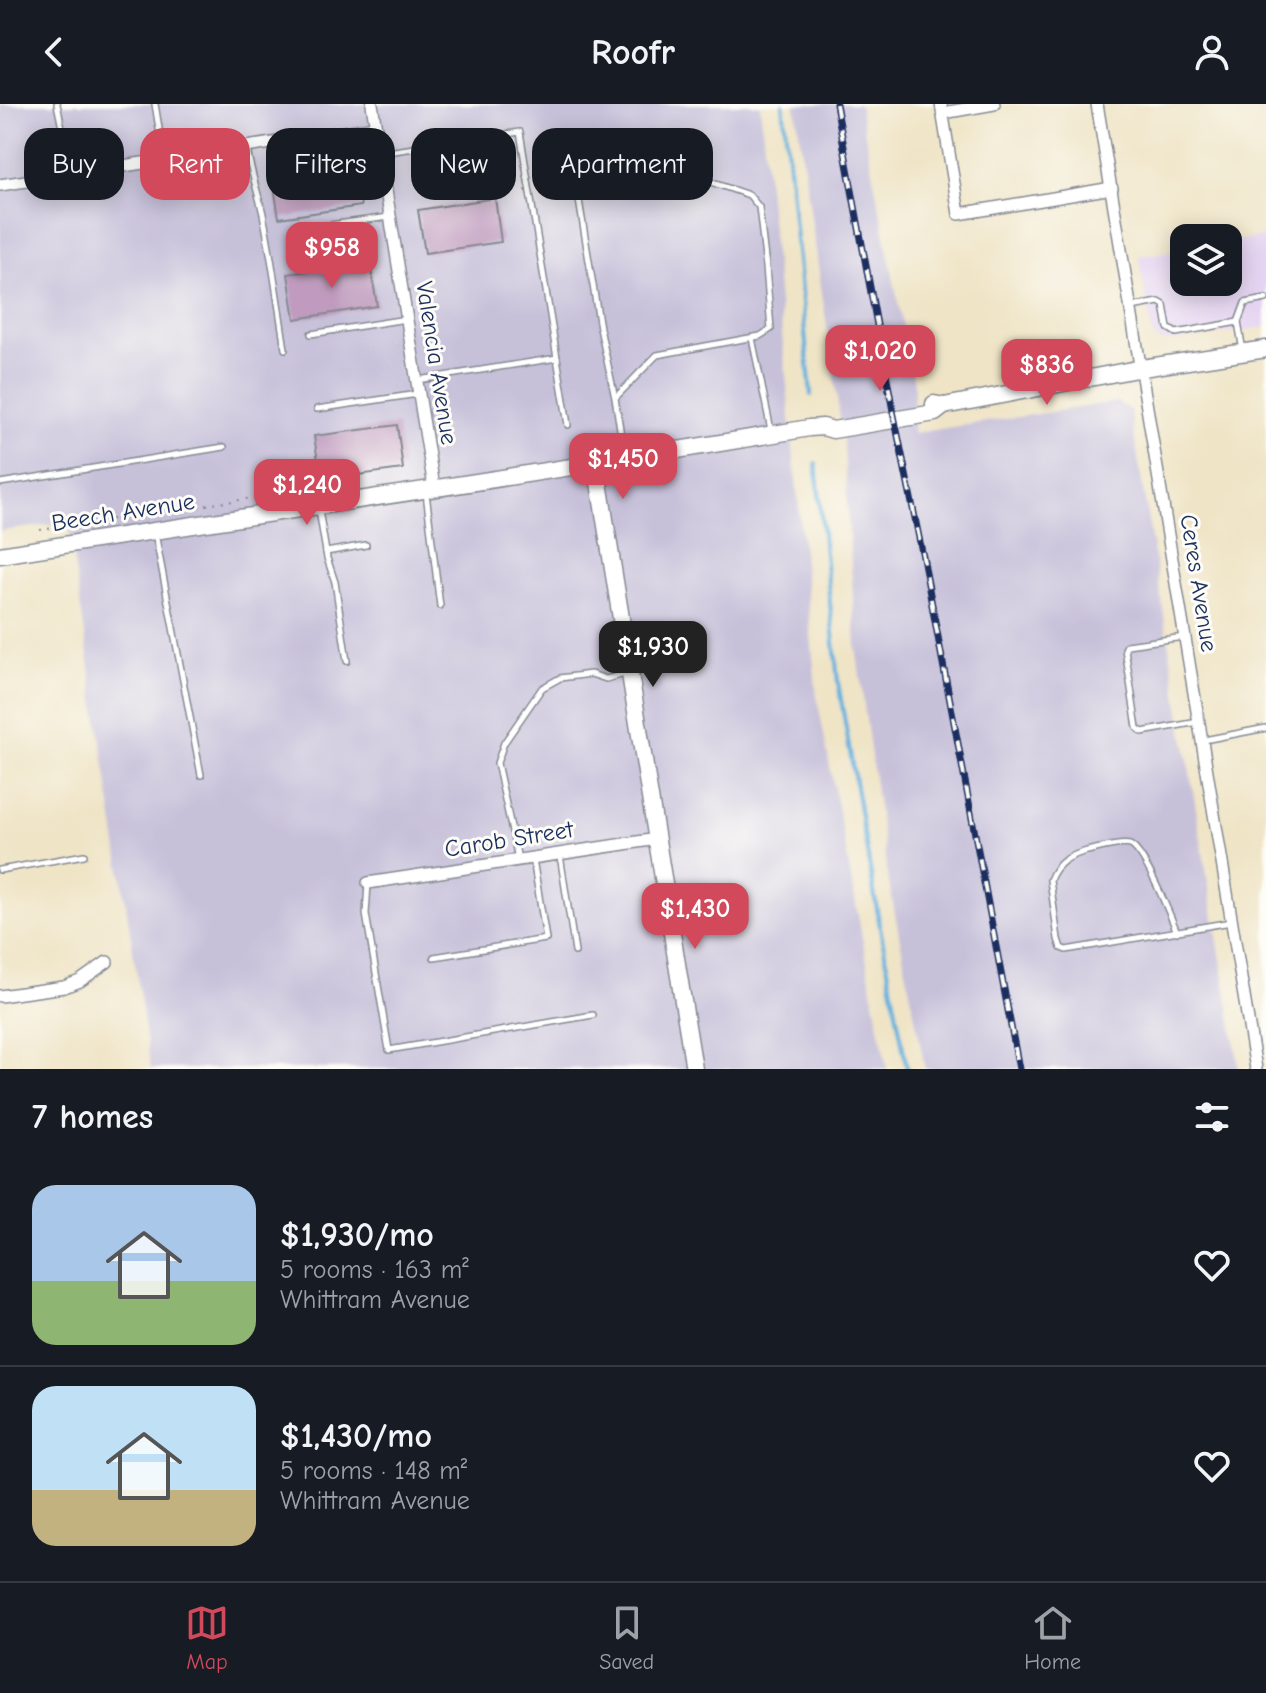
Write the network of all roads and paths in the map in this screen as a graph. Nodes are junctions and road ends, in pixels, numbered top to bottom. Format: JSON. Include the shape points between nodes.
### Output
{"nodes":[{"id":1,"x":57,"y":104,"type":"edge"},
{"id":2,"x":155,"y":104,"type":"edge"},
{"id":3,"x":372,"y":104,"type":"edge"},
{"id":4,"x":994,"y":104,"type":"edge"},
{"id":5,"x":1097,"y":104,"type":"edge"},
{"id":6,"x":942,"y":108,"type":"edge"},
{"id":7,"x":376,"y":127,"type":"joint"},
{"id":8,"x":62,"y":128,"type":"edge"},
{"id":9,"x":159,"y":128,"type":"edge"},
{"id":10,"x":250,"y":146,"type":"edge"},
{"id":11,"x":395,"y":151,"type":"edge"},
{"id":12,"x":250,"y":164,"type":"edge"},
{"id":13,"x":24,"y":181,"type":"edge"},
{"id":14,"x":0,"y":185,"type":"edge"},
{"id":15,"x":1112,"y":188,"type":"junction"},
{"id":16,"x":387,"y":200,"type":"edge"},
{"id":17,"x":390,"y":217,"type":"junction"},
{"id":18,"x":300,"y":229,"type":"dead end"},
{"id":19,"x":1266,"y":299,"type":"edge"},
{"id":20,"x":1132,"y":307,"type":"junction"},
{"id":21,"x":407,"y":319,"type":"junction"},
{"id":22,"x":1238,"y":322,"type":"junction"},
{"id":23,"x":311,"y":334,"type":"dead end"},
{"id":24,"x":752,"y":337,"type":"junction"},
{"id":25,"x":285,"y":349,"type":"dead end"},
{"id":26,"x":1266,"y":349,"type":"edge"},
{"id":27,"x":1243,"y":353,"type":"junction"},
{"id":28,"x":557,"y":358,"type":"junction"},
{"id":29,"x":1142,"y":368,"type":"junction"},
{"id":30,"x":417,"y":380,"type":"junction"},
{"id":31,"x":419,"y":393,"type":"junction"},
{"id":32,"x":615,"y":398,"type":"junction"},
{"id":33,"x":317,"y":409,"type":"dead end"},
{"id":34,"x":568,"y":425,"type":"dead end"},
{"id":35,"x":772,"y":434,"type":"junction"},
{"id":36,"x":224,"y":447,"type":"dead end"},
{"id":37,"x":625,"y":459,"type":"junction"},
{"id":38,"x":596,"y":464,"type":"junction"},
{"id":39,"x":0,"y":483,"type":"edge"},
{"id":40,"x":430,"y":488,"type":"junction"},
{"id":41,"x":306,"y":490,"type":"dead end"},
{"id":42,"x":318,"y":505,"type":"junction"},
{"id":43,"x":40,"y":530,"type":"dead end"},
{"id":44,"x":155,"y":532,"type":"junction"},
{"id":45,"x":366,"y":545,"type":"dead end"},
{"id":46,"x":326,"y":552,"type":"junction"},
{"id":47,"x":0,"y":555,"type":"edge"},
{"id":48,"x":440,"y":606,"type":"dead end"},
{"id":49,"x":1185,"y":636,"type":"junction"},
{"id":50,"x":347,"y":661,"type":"dead end"},
{"id":51,"x":630,"y":673,"type":"junction"},
{"id":52,"x":1199,"y":722,"type":"junction"},
{"id":53,"x":1266,"y":728,"type":"edge"},
{"id":54,"x":1202,"y":740,"type":"junction"},
{"id":55,"x":201,"y":775,"type":"dead end"},
{"id":56,"x":657,"y":839,"type":"junction"},
{"id":57,"x":559,"y":854,"type":"junction"},
{"id":58,"x":84,"y":855,"type":"dead end"},
{"id":59,"x":533,"y":858,"type":"junction"},
{"id":60,"x":518,"y":860,"type":"junction"},
{"id":61,"x":0,"y":870,"type":"edge"},
{"id":62,"x":368,"y":883,"type":"joint"},
{"id":63,"x":1232,"y":922,"type":"junction"},
{"id":64,"x":1177,"y":932,"type":"junction"},
{"id":65,"x":575,"y":952,"type":"dead end"},
{"id":66,"x":434,"y":957,"type":"dead end"},
{"id":67,"x":107,"y":962,"type":"dead end"},
{"id":68,"x":0,"y":996,"type":"edge"},
{"id":69,"x":593,"y":1015,"type":"dead end"},
{"id":70,"x":694,"y":1069,"type":"edge"},
{"id":71,"x":1256,"y":1069,"type":"edge"}],
"edges":[{"from":1,"to":8,"type":"lane"},
{"from":2,"to":9,"type":"lane"},
{"from":3,"to":7,"type":"street","name":"Valencia Avenue"},
{"from":4,"to":6,"type":"street"},
{"from":5,"to":15,"type":"street","name":"Ceres Avenue"},
{"from":6,"to":15,"type":"street","via":[[959,214]]},
{"from":7,"to":10,"type":"street"},
{"from":11,"to":28,"type":"lane","via":[[520,132]]},
{"from":12,"to":25,"type":"lane"},
{"from":13,"to":14,"type":"street"},
{"from":15,"to":20,"type":"street","name":"Ceres Avenue"},
{"from":16,"to":17,"type":"street","name":"Valencia Avenue"},
{"from":17,"to":18,"type":"lane"},
{"from":17,"to":21,"type":"street","name":"Valencia Avenue"},
{"from":19,"to":22,"type":"lane","via":[[1245,303]]},
{"from":20,"to":22,"type":"lane","via":[[1159,302],[1168,328],[1176,333]]},
{"from":20,"to":29,"type":"street","name":"Ceres Avenue"},
{"from":21,"to":23,"type":"lane"},
{"from":21,"to":30,"type":"street","name":"Valencia Avenue"},
{"from":22,"to":27,"type":"lane"},
{"from":24,"to":32,"type":"lane","via":[[657,355]]},
{"from":24,"to":32,"type":"lane","via":[[771,329],[755,200],[666,163],[593,175],[583,180],[578,194]]},
{"from":24,"to":35,"type":"lane"},
{"from":26,"to":27,"type":"main road","name":"Beech Avenue"},
{"from":27,"to":29,"type":"main road","name":"Beech Avenue"},
{"from":28,"to":30,"type":"lane"},
{"from":28,"to":34,"type":"lane"},
{"from":29,"to":35,"type":"main road","name":"Beech Avenue"},
{"from":29,"to":49,"type":"street","name":"Ceres Avenue"},
{"from":30,"to":31,"type":"street","name":"Valencia Avenue"},
{"from":31,"to":33,"type":"lane"},
{"from":31,"to":40,"type":"street","name":"Valencia Avenue"},
{"from":32,"to":37,"type":"lane"},
{"from":35,"to":37,"type":"main road","name":"Beech Avenue"},
{"from":36,"to":39,"type":"lane"},
{"from":37,"to":38,"type":"main road","name":"Beech Avenue"},
{"from":38,"to":40,"type":"main road","name":"Beech Avenue"},
{"from":38,"to":51,"type":"main road"},
{"from":40,"to":42,"type":"main road","name":"Beech Avenue"},
{"from":40,"to":48,"type":"lane"},
{"from":41,"to":43,"type":"path"},
{"from":42,"to":44,"type":"main road","name":"Beech Avenue"},
{"from":42,"to":46,"type":"lane"},
{"from":44,"to":47,"type":"main road","name":"Beech Avenue"},
{"from":44,"to":55,"type":"lane"},
{"from":45,"to":46,"type":"lane"},
{"from":46,"to":50,"type":"lane"},
{"from":49,"to":52,"type":"street","name":"Ceres Avenue"},
{"from":49,"to":52,"type":"lane","via":[[1127,645],[1137,728],[1142,732]]},
{"from":51,"to":56,"type":"main road"},
{"from":51,"to":60,"type":"lane","via":[[606,679],[591,674],[560,678],[542,688],[504,743],[497,763]]},
{"from":52,"to":54,"type":"street","name":"Ceres Avenue"},
{"from":53,"to":54,"type":"lane"},
{"from":54,"to":63,"type":"street","name":"Ceres Avenue"},
{"from":56,"to":57,"type":"street","name":"Carob Street"},
{"from":56,"to":70,"type":"main road"},
{"from":57,"to":59,"type":"street","name":"Carob Street"},
{"from":57,"to":65,"type":"lane"},
{"from":58,"to":61,"type":"lane"},
{"from":59,"to":60,"type":"street","name":"Carob Street"},
{"from":59,"to":66,"type":"lane","via":[[546,939]]},
{"from":60,"to":62,"type":"street","name":"Carob Street"},
{"from":62,"to":69,"type":"lane","via":[[366,914],[389,1050]]},
{"from":63,"to":64,"type":"lane"},
{"from":63,"to":71,"type":"street","name":"Ceres Avenue"},
{"from":64,"to":64,"type":"lane","via":[[1061,948],[1053,871],[1070,856],[1127,844],[1145,863]]},
{"from":67,"to":68,"type":"street","via":[[64,987]]}]}
